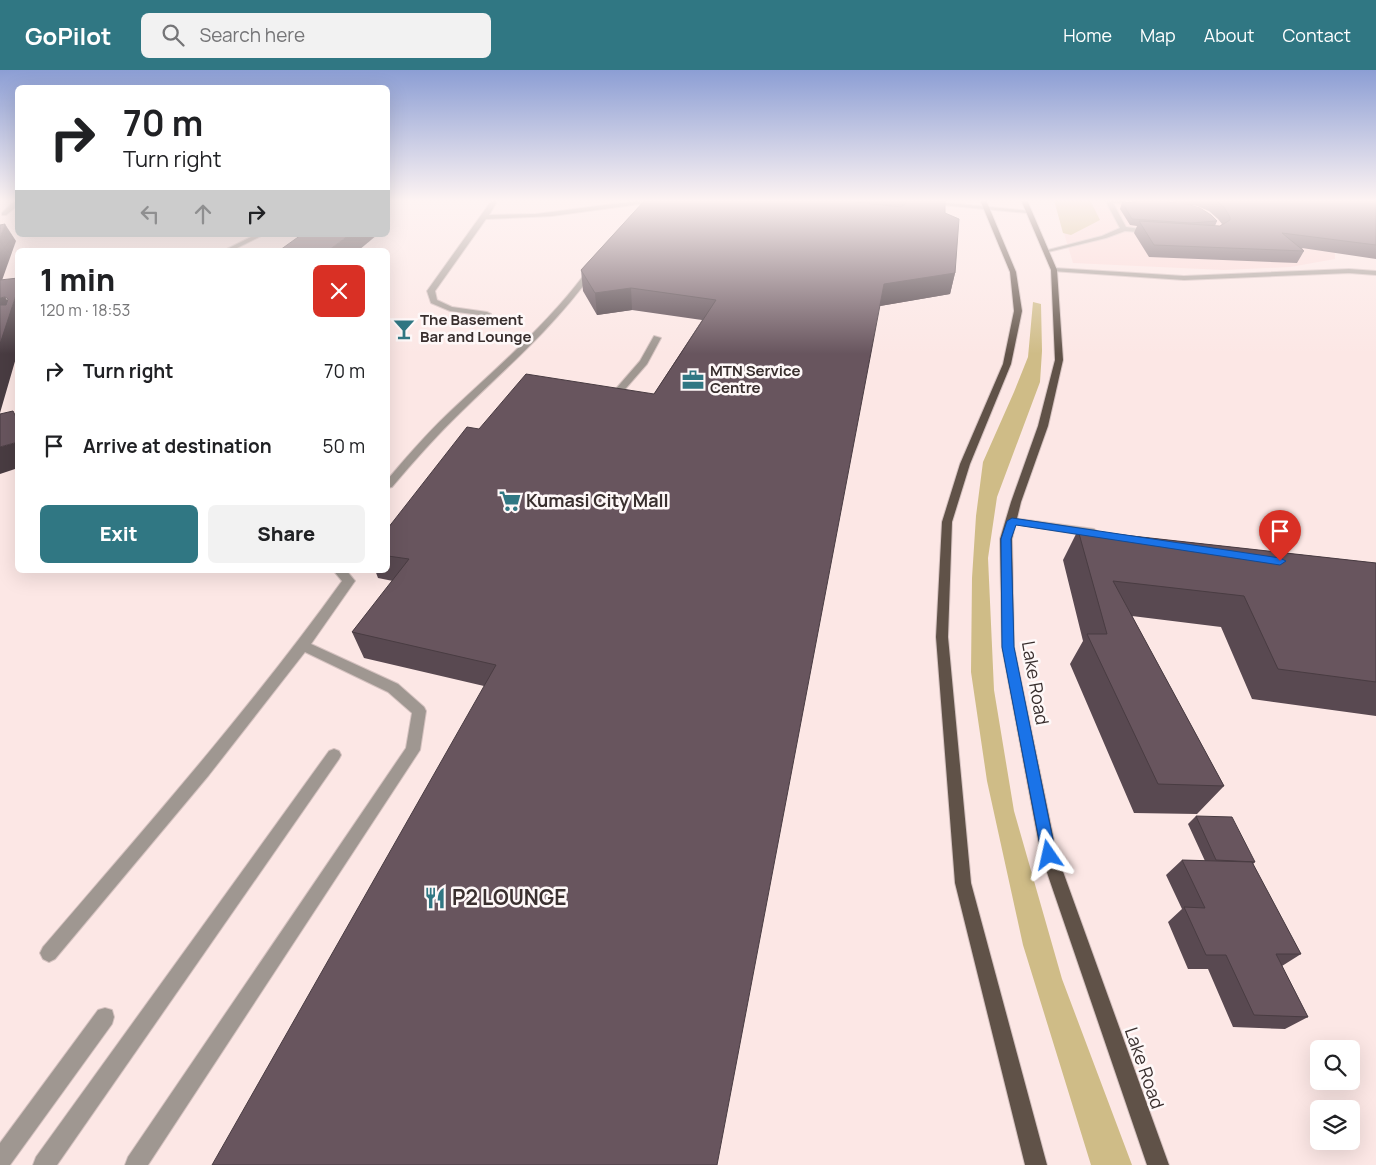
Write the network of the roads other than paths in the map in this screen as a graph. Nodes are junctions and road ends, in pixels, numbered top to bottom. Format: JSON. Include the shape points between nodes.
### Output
{"nodes":[{"id":1,"x":459,"y":251,"type":"edge"},
{"id":2,"x":1004,"y":251,"type":"edge"},
{"id":3,"x":1049,"y":251,"type":"edge"},
{"id":4,"x":1046,"y":252,"type":"joint"},
{"id":5,"x":1054,"y":270,"type":"junction"},
{"id":6,"x":586,"y":271,"type":"edge"},
{"id":7,"x":1376,"y":272,"type":"edge"},
{"id":8,"x":487,"y":314,"type":"dead end"},
{"id":9,"x":657,"y":338,"type":"dead end"},
{"id":10,"x":617,"y":393,"type":"edge"},
{"id":11,"x":390,"y":483,"type":"edge"},
{"id":12,"x":1012,"y":521,"type":"junction"},
{"id":13,"x":1110,"y":536,"type":"edge"},
{"id":14,"x":342,"y":573,"type":"edge"},
{"id":15,"x":304,"y":646,"type":"junction"},
{"id":16,"x":334,"y":755,"type":"dead end"},
{"id":17,"x":48,"y":953,"type":"dead end"},
{"id":18,"x":105,"y":1017,"type":"dead end"},
{"id":19,"x":0,"y":1161,"type":"edge"},
{"id":20,"x":44,"y":1165,"type":"edge"},
{"id":21,"x":136,"y":1165,"type":"edge"},
{"id":22,"x":1036,"y":1165,"type":"edge"},
{"id":23,"x":1158,"y":1165,"type":"edge"}],
"edges":[{"from":1,"to":8,"type":"street","via":[[431,291],[434,301],[450,309]]},
{"from":2,"to":22,"type":"main road","via":[[1013,272],[1018,311],[1007,364],[965,464],[947,522],[942,637],[963,883]]},
{"from":3,"to":4,"type":"street"},
{"from":4,"to":5,"type":"main road","name":"Lake Road"},
{"from":5,"to":7,"type":"street","via":[[1184,278]]},
{"from":5,"to":12,"type":"main road","name":"Lake Road","via":[[1059,360],[1043,426]]},
{"from":6,"to":11,"type":"street","via":[[588,275],[574,294],[495,376],[438,428]]},
{"from":9,"to":10,"type":"street","via":[[644,362]]},
{"from":12,"to":13,"type":"street"},
{"from":12,"to":23,"type":"main road","name":"Lake Road","via":[[1006,539],[1008,647],[1049,855]]},
{"from":14,"to":15,"type":"street","via":[[349,581]]},
{"from":15,"to":17,"type":"street","via":[[236,732]]},
{"from":15,"to":21,"type":"street","via":[[394,688],[419,710],[412,750]]},
{"from":16,"to":20,"type":"street"},
{"from":18,"to":19,"type":"street"}]}
